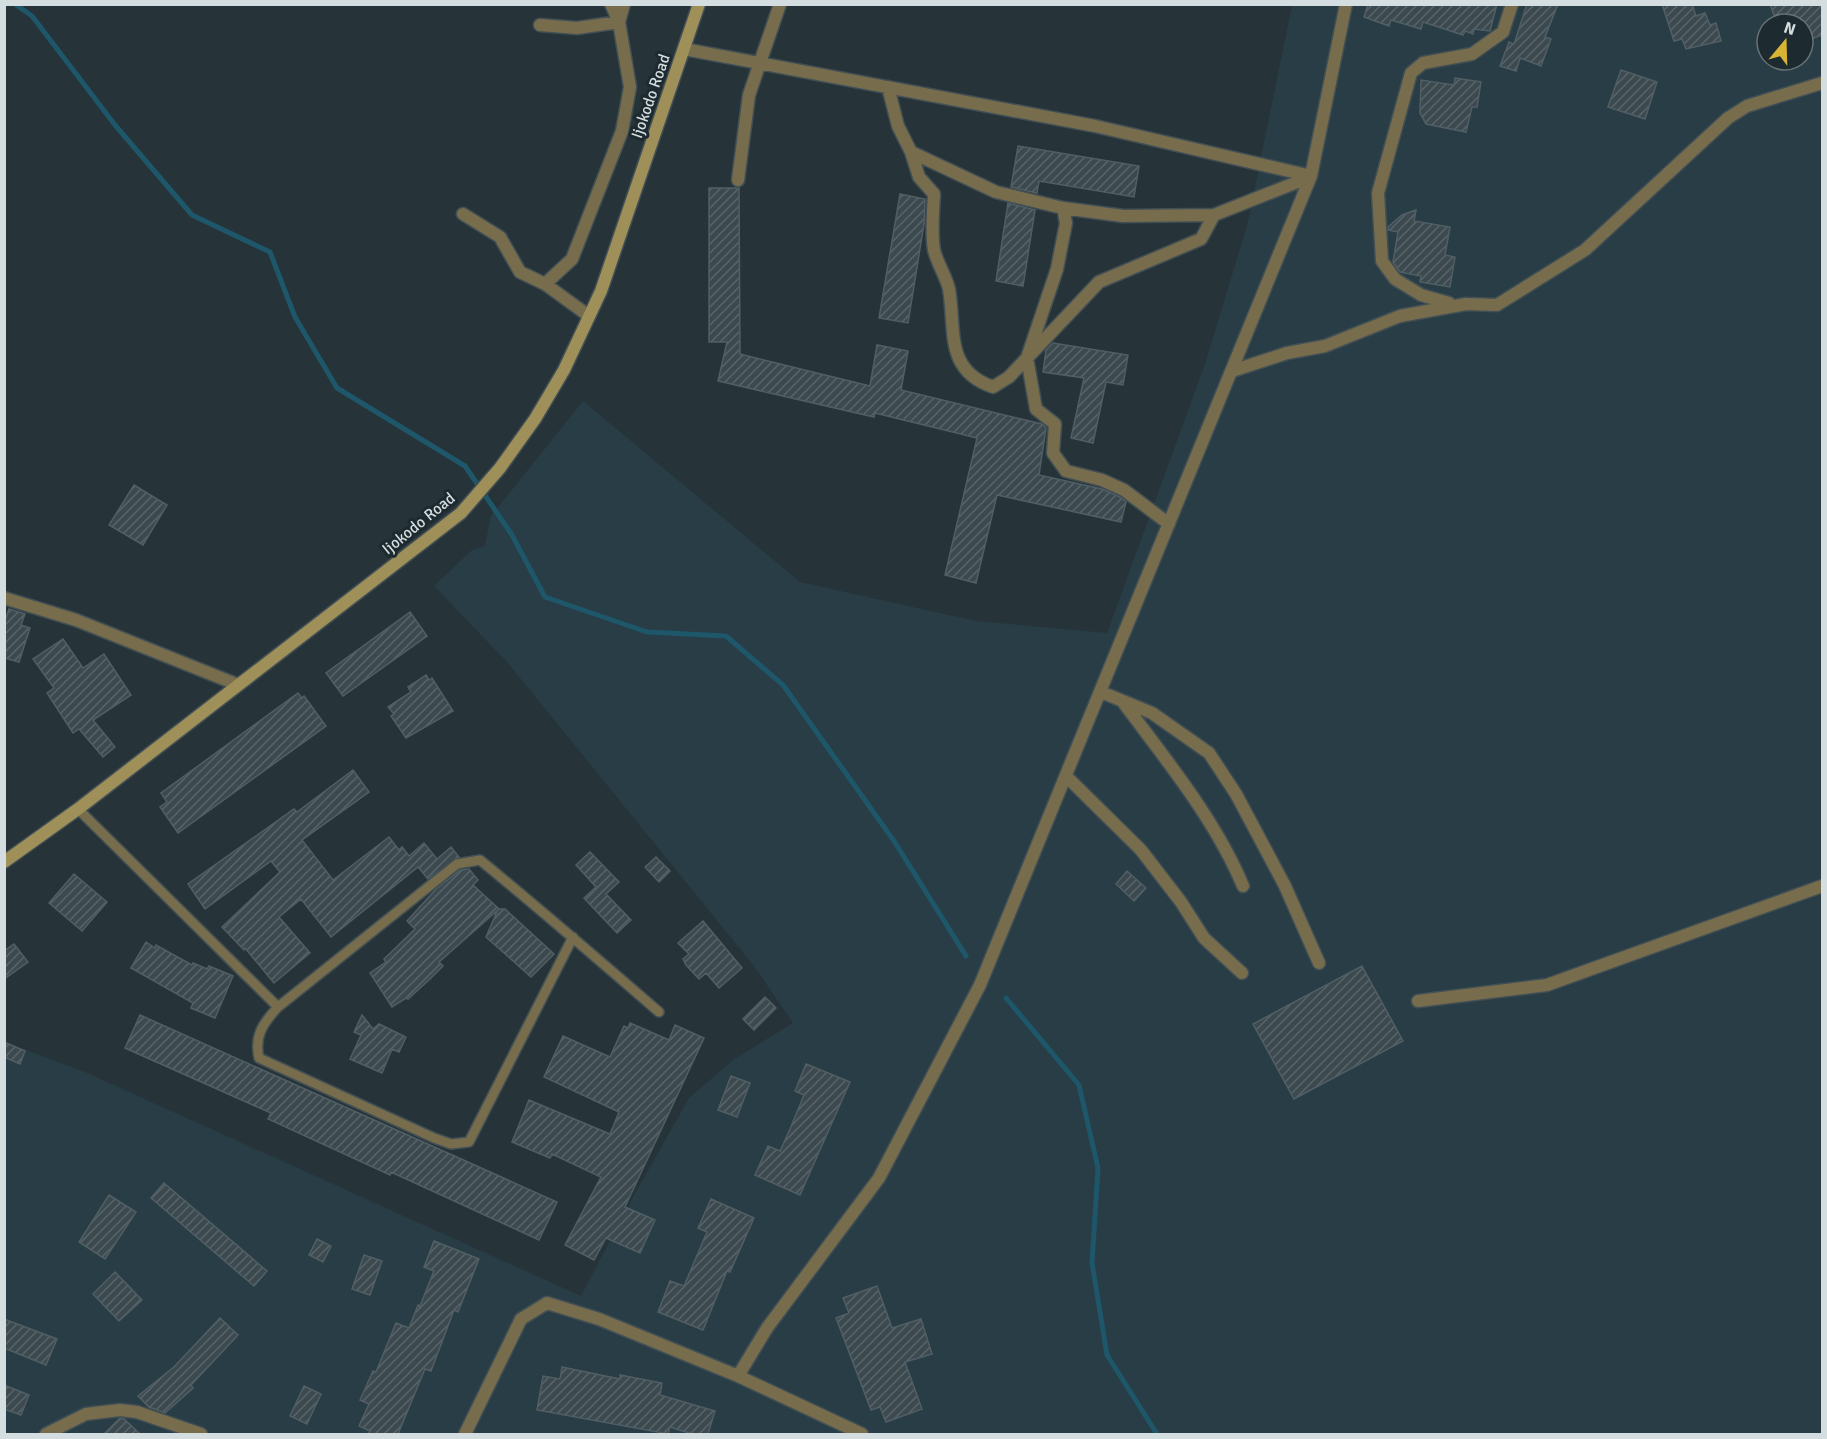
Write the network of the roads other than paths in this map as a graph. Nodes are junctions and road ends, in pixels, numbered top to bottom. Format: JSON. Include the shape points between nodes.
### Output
{"nodes":[{"id":1,"x":611,"y":4,"type":"edge"},
{"id":2,"x":624,"y":4,"type":"edge"},
{"id":3,"x":699,"y":4,"type":"edge"},
{"id":4,"x":780,"y":4,"type":"edge"},
{"id":5,"x":1346,"y":4,"type":"edge"},
{"id":6,"x":1512,"y":4,"type":"edge"},
{"id":7,"x":619,"y":22,"type":"junction"},
{"id":8,"x":540,"y":25,"type":"dead end"},
{"id":9,"x":684,"y":49,"type":"junction"},
{"id":10,"x":760,"y":63,"type":"junction"},
{"id":11,"x":1822,"y":83,"type":"edge"},
{"id":12,"x":888,"y":87,"type":"junction"},
{"id":13,"x":911,"y":152,"type":"junction"},
{"id":14,"x":1311,"y":176,"type":"junction"},
{"id":15,"x":738,"y":180,"type":"dead end"},
{"id":16,"x":1063,"y":208,"type":"junction"},
{"id":17,"x":463,"y":214,"type":"dead end"},
{"id":18,"x":1214,"y":215,"type":"junction"},
{"id":19,"x":545,"y":284,"type":"junction"},
{"id":20,"x":1456,"y":305,"type":"junction"},
{"id":21,"x":589,"y":316,"type":"junction"},
{"id":22,"x":1027,"y":358,"type":"junction"},
{"id":23,"x":1232,"y":371,"type":"junction"},
{"id":24,"x":1169,"y":524,"type":"junction"},
{"id":25,"x":4,"y":598,"type":"edge"},
{"id":26,"x":236,"y":684,"type":"junction"},
{"id":27,"x":1101,"y":692,"type":"junction"},
{"id":28,"x":1122,"y":701,"type":"junction"},
{"id":29,"x":1066,"y":776,"type":"junction"},
{"id":30,"x":78,"y":809,"type":"junction"},
{"id":31,"x":4,"y":862,"type":"edge"},
{"id":32,"x":1244,"y":886,"type":"dead end"},
{"id":33,"x":1822,"y":886,"type":"edge"},
{"id":34,"x":573,"y":937,"type":"junction"},
{"id":35,"x":1319,"y":963,"type":"dead end"},
{"id":36,"x":1242,"y":973,"type":"dead end"},
{"id":37,"x":1418,"y":1001,"type":"dead end"},
{"id":38,"x":278,"y":1007,"type":"junction"},
{"id":39,"x":659,"y":1012,"type":"dead end"},
{"id":40,"x":738,"y":1376,"type":"junction"},
{"id":41,"x":46,"y":1434,"type":"edge"},
{"id":42,"x":201,"y":1434,"type":"edge"},
{"id":43,"x":465,"y":1434,"type":"edge"},
{"id":44,"x":862,"y":1434,"type":"edge"}],
"edges":[{"from":1,"to":7,"type":"street"},
{"from":2,"to":7,"type":"street"},
{"from":3,"to":9,"type":"main road","name":"Ijokodo Road"},
{"from":4,"to":10,"type":"street"},
{"from":5,"to":14,"type":"street"},
{"from":6,"to":20,"type":"street","via":[[1503,32],[1472,54],[1423,63],[1411,73],[1378,193],[1382,261],[1395,279],[1421,295]]},
{"from":7,"to":8,"type":"street","via":[[577,28]]},
{"from":7,"to":19,"type":"street","via":[[630,87],[622,131],[572,259]]},
{"from":9,"to":10,"type":"street"},
{"from":9,"to":21,"type":"main road","name":"Ijokodo Road"},
{"from":10,"to":12,"type":"street"},
{"from":10,"to":15,"type":"street","via":[[749,95]]},
{"from":11,"to":20,"type":"street","via":[[1747,106],[1728,118],[1586,250],[1523,291],[1497,305]]},
{"from":12,"to":13,"type":"street","via":[[898,126]]},
{"from":12,"to":14,"type":"street","via":[[1095,126]]},
{"from":13,"to":16,"type":"street","via":[[996,192]]},
{"from":13,"to":22,"type":"street","via":[[919,177],[934,194],[934,249],[949,288],[953,343],[965,370],[993,387],[1010,377]]},
{"from":14,"to":18,"type":"street"},
{"from":14,"to":23,"type":"street"},
{"from":16,"to":18,"type":"street","via":[[1123,216]]},
{"from":16,"to":22,"type":"street","via":[[1066,223],[1057,269]]},
{"from":17,"to":19,"type":"street","via":[[500,237],[520,272]]},
{"from":18,"to":22,"type":"street","via":[[1201,239],[1099,282]]},
{"from":19,"to":21,"type":"street"},
{"from":20,"to":23,"type":"street","via":[[1400,316],[1325,346]]},
{"from":21,"to":26,"type":"main road","name":"Ijokodo Road","via":[[535,419],[461,513]]},
{"from":22,"to":24,"type":"street","via":[[1036,409],[1055,424],[1053,453],[1066,471],[1124,490]]},
{"from":23,"to":24,"type":"street"},
{"from":24,"to":27,"type":"street"},
{"from":25,"to":26,"type":"street","via":[[76,620]]},
{"from":26,"to":30,"type":"main road","name":"Ijokodo Road"},
{"from":27,"to":28,"type":"street"},
{"from":27,"to":29,"type":"street"},
{"from":28,"to":32,"type":"street","via":[[1190,794]]},
{"from":28,"to":35,"type":"street","via":[[1152,713],[1209,753],[1236,794],[1285,886]]},
{"from":29,"to":36,"type":"street","via":[[1141,850],[1182,902],[1204,938]]},
{"from":29,"to":40,"type":"street","via":[[980,985],[879,1178],[767,1328]]},
{"from":30,"to":31,"type":"main road","name":"Ijokodo Road"},
{"from":30,"to":38,"type":"lane"},
{"from":33,"to":37,"type":"street","via":[[1547,985]]},
{"from":34,"to":38,"type":"lane","via":[[480,860],[470,860],[457,864]]},
{"from":34,"to":38,"type":"lane","via":[[469,1142],[451,1144],[434,1138],[259,1058],[256,1042]]},
{"from":34,"to":39,"type":"lane"},
{"from":40,"to":43,"type":"street","via":[[599,1319],[547,1303],[521,1319]]},
{"from":40,"to":44,"type":"street"},
{"from":41,"to":42,"type":"street","via":[[86,1414],[120,1410]]}]}
